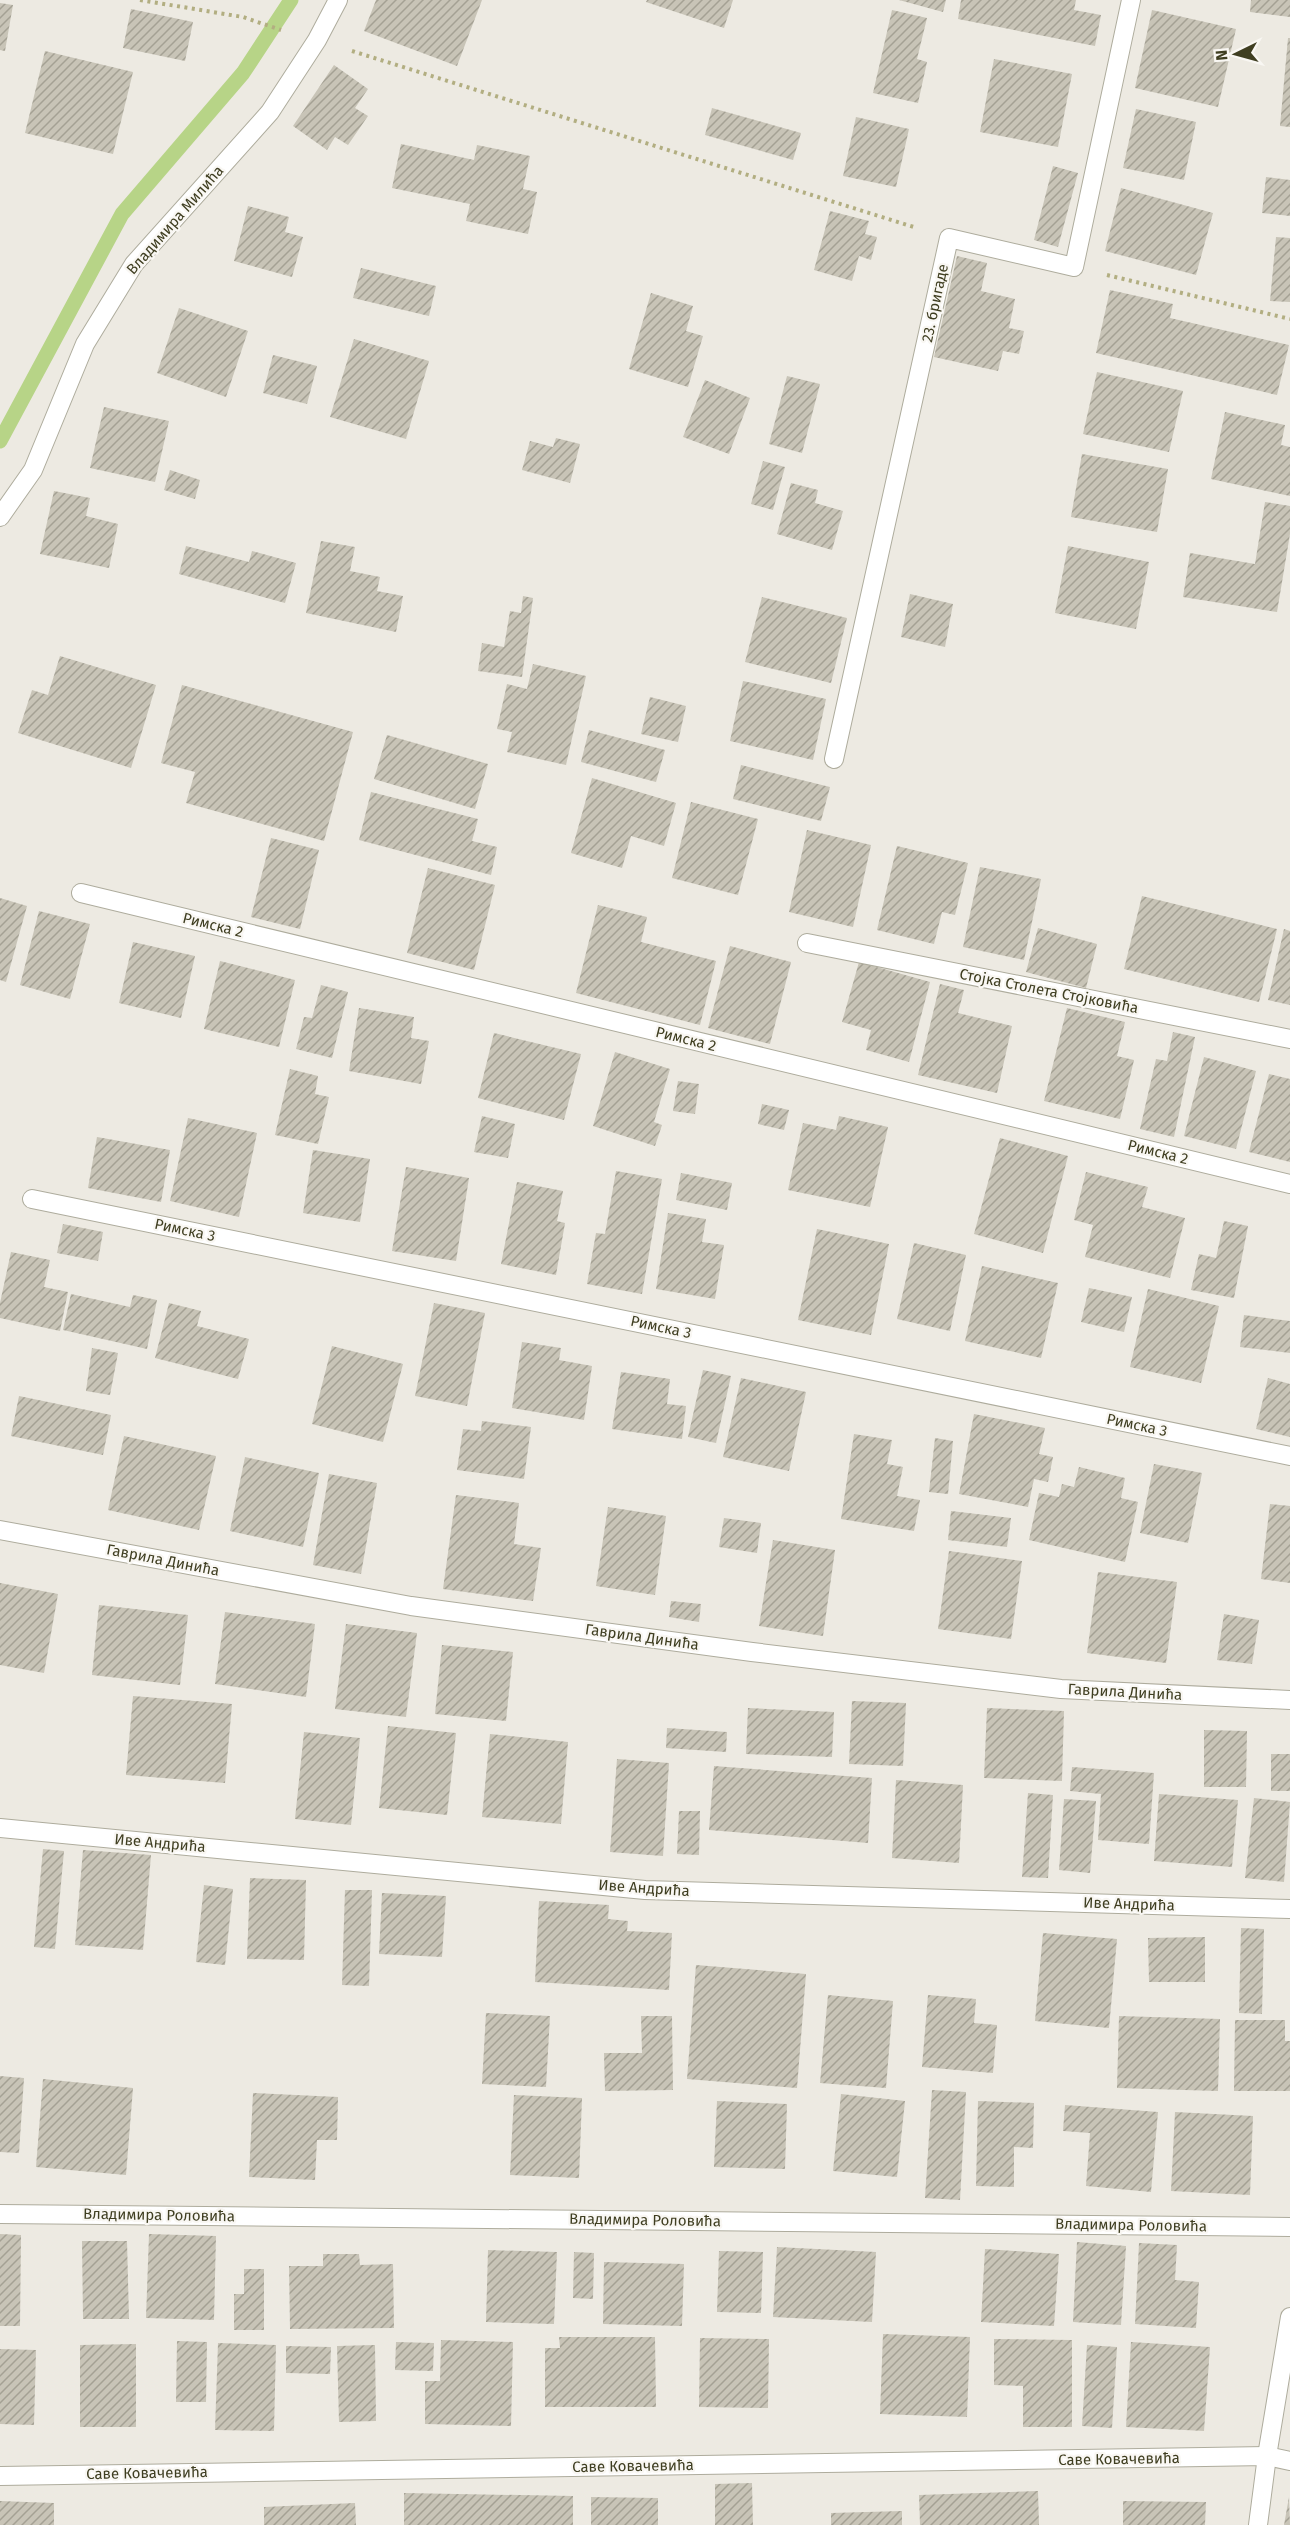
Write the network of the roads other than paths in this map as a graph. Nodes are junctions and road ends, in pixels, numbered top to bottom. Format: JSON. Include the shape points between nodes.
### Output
{"nodes":[{"id":1,"x":338,"y":0,"type":"edge"},
{"id":2,"x":1131,"y":0,"type":"edge"},
{"id":3,"x":0,"y":517,"type":"edge"},
{"id":4,"x":834,"y":759,"type":"dead end"},
{"id":5,"x":81,"y":893,"type":"dead end"},
{"id":6,"x":807,"y":942,"type":"dead end"},
{"id":7,"x":1290,"y":1039,"type":"edge"},
{"id":8,"x":1290,"y":1184,"type":"edge"},
{"id":9,"x":32,"y":1198,"type":"dead end"},
{"id":10,"x":1290,"y":1456,"type":"edge"},
{"id":11,"x":0,"y":1530,"type":"edge"},
{"id":12,"x":1290,"y":1700,"type":"edge"},
{"id":13,"x":0,"y":1828,"type":"edge"},
{"id":14,"x":1290,"y":1909,"type":"edge"},
{"id":15,"x":0,"y":2214,"type":"edge"},
{"id":16,"x":1290,"y":2226,"type":"edge"},
{"id":17,"x":1290,"y":2317,"type":"edge"},
{"id":18,"x":1267,"y":2456,"type":"junction"},
{"id":19,"x":1290,"y":2461,"type":"edge"},
{"id":20,"x":0,"y":2475,"type":"edge"},
{"id":21,"x":1258,"y":2525,"type":"edge"}],
"edges":[{"from":1,"to":3,"type":"street","name":"Владимира Милића","via":[[270,112],[134,264],[85,344],[33,470]]},
{"from":2,"to":4,"type":"street","name":"23. бригаде","via":[[1074,267],[949,238]]},
{"from":5,"to":8,"type":"street","name":"Римска 2"},
{"from":6,"to":7,"type":"street","name":"Стојка Столета Стојковића"},
{"from":9,"to":10,"type":"street","name":"Римска 3"},
{"from":11,"to":12,"type":"street","name":"Гаврила Динића","via":[[411,1606],[752,1652],[1060,1689]]},
{"from":13,"to":14,"type":"street","name":"Иве Андрића","via":[[645,1890]]},
{"from":15,"to":16,"type":"street","name":"Владимира Роловића"},
{"from":17,"to":18,"type":"street"},
{"from":18,"to":19,"type":"street","name":"Саве Ковачевића"},
{"from":18,"to":20,"type":"street","name":"Саве Ковачевића"},
{"from":18,"to":21,"type":"street"}]}
